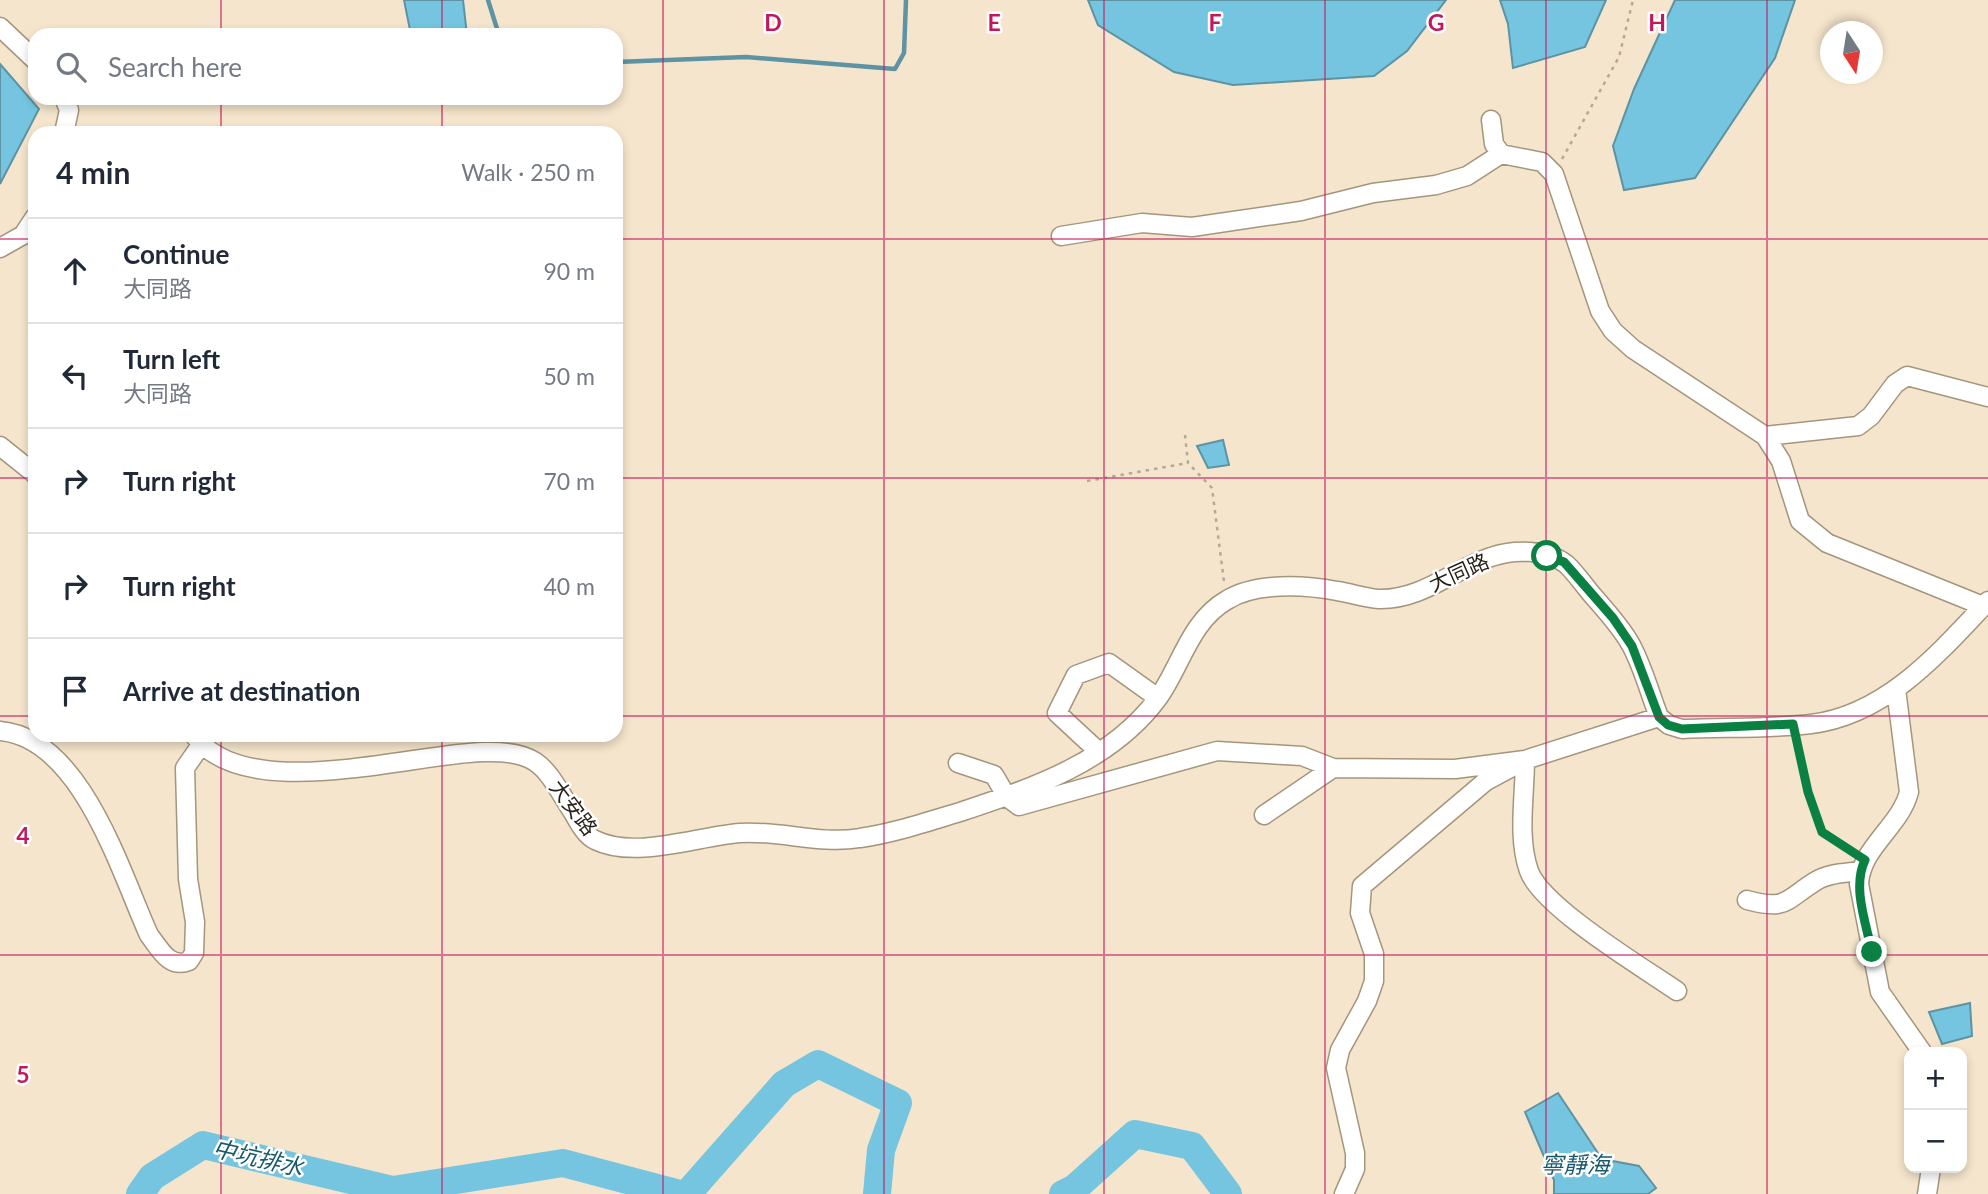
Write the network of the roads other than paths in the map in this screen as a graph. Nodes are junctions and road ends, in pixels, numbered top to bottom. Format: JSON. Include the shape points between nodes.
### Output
{"nodes":[{"id":1,"x":0,"y":27,"type":"edge"},
{"id":2,"x":28,"y":53,"type":"edge"},
{"id":3,"x":67,"y":105,"type":"edge"},
{"id":4,"x":1491,"y":120,"type":"dead end"},
{"id":5,"x":66,"y":126,"type":"edge"},
{"id":6,"x":1501,"y":154,"type":"junction"},
{"id":7,"x":28,"y":228,"type":"edge"},
{"id":8,"x":1061,"y":236,"type":"dead end"},
{"id":9,"x":0,"y":248,"type":"edge"},
{"id":10,"x":1988,"y":397,"type":"edge"},
{"id":11,"x":1765,"y":436,"type":"junction"},
{"id":12,"x":0,"y":446,"type":"edge"},
{"id":13,"x":28,"y":468,"type":"edge"},
{"id":14,"x":1986,"y":604,"type":"edge"},
{"id":15,"x":1896,"y":690,"type":"junction"},
{"id":16,"x":1158,"y":698,"type":"junction"},
{"id":17,"x":1659,"y":717,"type":"junction"},
{"id":18,"x":0,"y":731,"type":"edge"},
{"id":19,"x":28,"y":739,"type":"edge"},
{"id":20,"x":34,"y":742,"type":"edge"},
{"id":21,"x":196,"y":742,"type":"edge"},
{"id":22,"x":199,"y":742,"type":"edge"},
{"id":23,"x":1099,"y":752,"type":"junction"},
{"id":24,"x":1525,"y":760,"type":"junction"},
{"id":25,"x":958,"y":762,"type":"dead end"},
{"id":26,"x":1333,"y":768,"type":"junction"},
{"id":27,"x":1007,"y":797,"type":"junction"},
{"id":28,"x":1264,"y":814,"type":"dead end"},
{"id":29,"x":1862,"y":866,"type":"junction"},
{"id":30,"x":1747,"y":900,"type":"dead end"},
{"id":31,"x":1677,"y":992,"type":"dead end"},
{"id":32,"x":1918,"y":1047,"type":"edge"},
{"id":33,"x":1930,"y":1173,"type":"edge"},
{"id":34,"x":1344,"y":1194,"type":"edge"},
{"id":35,"x":1927,"y":1194,"type":"edge"}],
"edges":[{"from":1,"to":2,"type":"street"},
{"from":3,"to":5,"type":"street"},
{"from":4,"to":6,"type":"street","via":[[1494,144]]},
{"from":6,"to":8,"type":"street","via":[[1467,176],[1436,185],[1373,193],[1301,211],[1192,227],[1142,223]]},
{"from":6,"to":11,"type":"street","via":[[1542,162],[1554,174],[1600,311],[1613,331]]},
{"from":7,"to":9,"type":"street"},
{"from":10,"to":11,"type":"street","via":[[1907,376],[1858,426]]},
{"from":11,"to":14,"type":"street","via":[[1780,461],[1800,521],[1827,543]]},
{"from":12,"to":13,"type":"street"},
{"from":14,"to":15,"type":"street"},
{"from":15,"to":17,"type":"street","via":[[1858,712],[1812,724],[1682,729]]},
{"from":15,"to":29,"type":"street","via":[[1909,792],[1905,806]]},
{"from":16,"to":17,"type":"street","name":"大同路","via":[[1196,629],[1226,600],[1264,588],[1330,589],[1381,599],[1413,593],[1492,556],[1531,551],[1564,562],[1613,618],[1632,646]]},
{"from":16,"to":23,"type":"street","name":"大同路"},
{"from":16,"to":23,"type":"street","via":[[1109,663],[1076,675],[1057,713]]},
{"from":17,"to":24,"type":"street"},
{"from":18,"to":19,"type":"street"},
{"from":20,"to":21,"type":"street","via":[[83,788],[149,935],[165,956],[182,964],[189,961],[195,942],[185,768]]},
{"from":22,"to":27,"type":"street","name":"大安路","via":[[219,758],[250,768],[284,771],[335,771],[461,752],[510,751],[540,762],[592,839],[617,847],[658,846],[742,832],[827,842],[862,838]]},
{"from":23,"to":27,"type":"street","name":"大同路","via":[[1071,770]]},
{"from":24,"to":26,"type":"street","via":[[1455,769]]},
{"from":24,"to":31,"type":"street","via":[[1524,853],[1530,874],[1546,898]]},
{"from":24,"to":34,"type":"street","via":[[1486,781],[1362,886],[1360,913],[1374,954],[1374,981],[1340,1050],[1336,1068],[1355,1153],[1355,1169]]},
{"from":25,"to":27,"type":"street","via":[[994,775]]},
{"from":26,"to":27,"type":"street","via":[[1301,756],[1217,751],[1019,806]]},
{"from":26,"to":28,"type":"street"},
{"from":29,"to":30,"type":"street","via":[[1816,881],[1784,904]]},
{"from":29,"to":32,"type":"street","via":[[1859,884],[1880,992]]},
{"from":33,"to":35,"type":"street"}]}
